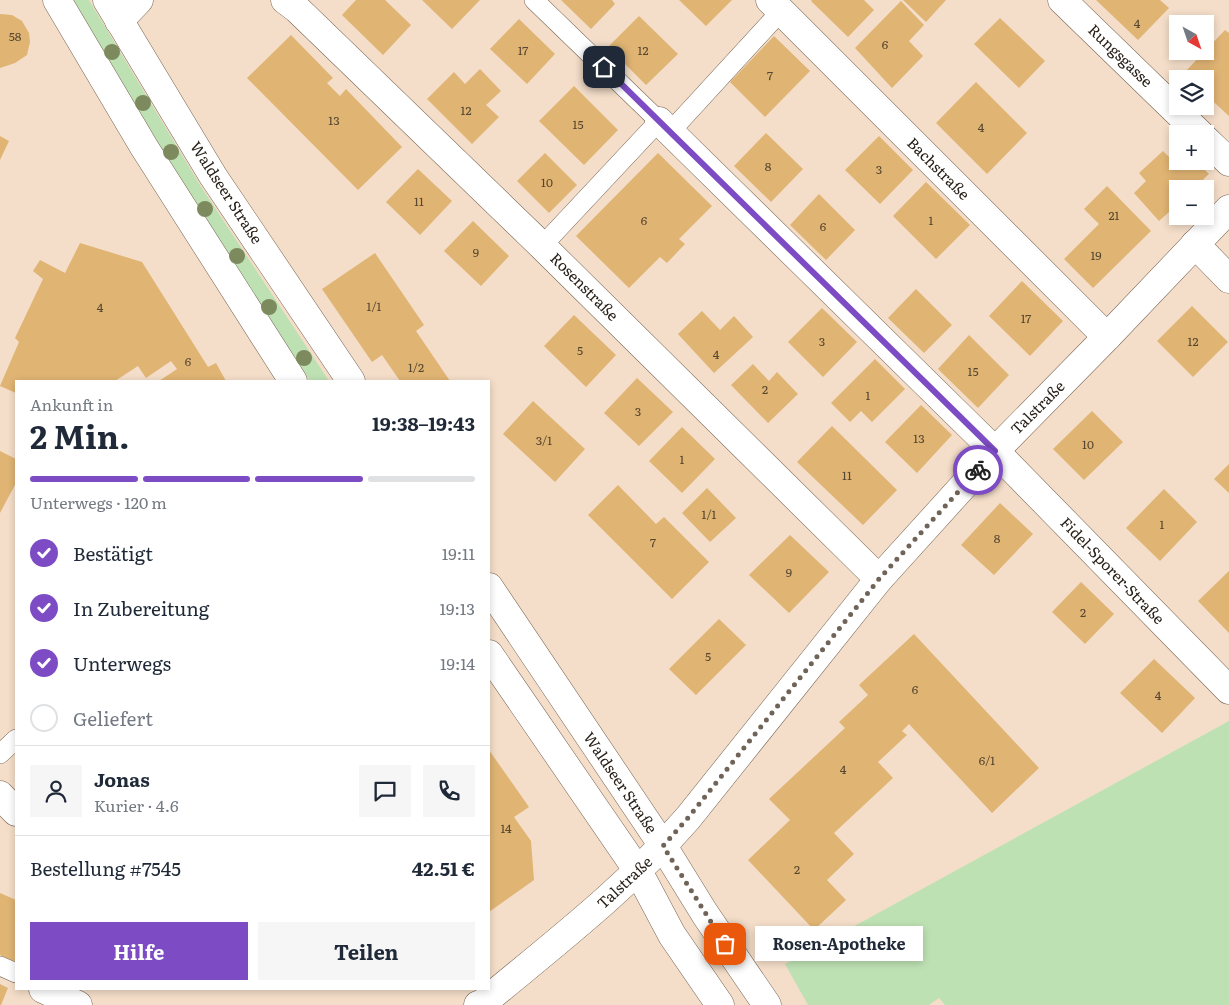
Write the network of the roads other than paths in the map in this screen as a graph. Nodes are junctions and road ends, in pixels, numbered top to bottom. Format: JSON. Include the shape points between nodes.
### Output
{"nodes":[{"id":1,"x":57,"y":0,"type":"edge"},
{"id":2,"x":139,"y":0,"type":"edge"},
{"id":3,"x":285,"y":0,"type":"edge"},
{"id":4,"x":534,"y":0,"type":"edge"},
{"id":5,"x":1062,"y":0,"type":"edge"},
{"id":6,"x":775,"y":5,"type":"edge"},
{"id":7,"x":113,"y":10,"type":"edge"},
{"id":8,"x":1191,"y":125,"type":"edge"},
{"id":9,"x":665,"y":127,"type":"junction"},
{"id":10,"x":1214,"y":148,"type":"edge"},
{"id":11,"x":1229,"y":162,"type":"edge"},
{"id":12,"x":1229,"y":209,"type":"edge"},
{"id":13,"x":1195,"y":244,"type":"junction"},
{"id":14,"x":542,"y":246,"type":"junction"},
{"id":15,"x":1229,"y":279,"type":"edge"},
{"id":16,"x":1107,"y":337,"type":"junction"},
{"id":17,"x":292,"y":380,"type":"edge"},
{"id":18,"x":350,"y":380,"type":"edge"},
{"id":19,"x":995,"y":451,"type":"junction"},
{"id":20,"x":879,"y":579,"type":"junction"},
{"id":21,"x":490,"y":588,"type":"edge"},
{"id":22,"x":490,"y":655,"type":"edge"},
{"id":23,"x":1229,"y":690,"type":"edge"},
{"id":24,"x":15,"y":740,"type":"edge"},
{"id":25,"x":0,"y":754,"type":"edge"},
{"id":26,"x":0,"y":795,"type":"edge"},
{"id":27,"x":15,"y":811,"type":"edge"},
{"id":28,"x":663,"y":846,"type":"junction"},
{"id":29,"x":638,"y":872,"type":"junction"},
{"id":30,"x":0,"y":966,"type":"edge"},
{"id":31,"x":15,"y":973,"type":"edge"},
{"id":32,"x":43,"y":990,"type":"edge"},
{"id":33,"x":45,"y":990,"type":"edge"},
{"id":34,"x":483,"y":1004,"type":"edge"},
{"id":35,"x":37,"y":1005,"type":"edge"},
{"id":36,"x":78,"y":1005,"type":"edge"},
{"id":37,"x":720,"y":1005,"type":"edge"},
{"id":38,"x":767,"y":1005,"type":"edge"}],
"edges":[{"from":1,"to":17,"type":"street","via":[[144,147]]},
{"from":2,"to":7,"type":"street"},
{"from":3,"to":14,"type":"street","name":"Rosenstraße"},
{"from":4,"to":9,"type":"lane"},
{"from":5,"to":8,"type":"street","name":"Rungsgasse"},
{"from":6,"to":9,"type":"lane"},
{"from":6,"to":16,"type":"street","name":"Bachstraße"},
{"from":7,"to":18,"type":"street","name":"Waldseer Straße","via":[[213,176]]},
{"from":9,"to":14,"type":"lane","via":[[588,197]]},
{"from":9,"to":19,"type":"street","name":"Fidel-Sporer-Straße"},
{"from":10,"to":11,"type":"street"},
{"from":12,"to":13,"type":"street","name":"Talstraße"},
{"from":13,"to":15,"type":"street"},
{"from":13,"to":16,"type":"street","name":"Talstraße"},
{"from":14,"to":20,"type":"street","name":"Rosenstraße"},
{"from":16,"to":19,"type":"street","name":"Talstraße"},
{"from":19,"to":20,"type":"street","name":"Talstraße"},
{"from":19,"to":23,"type":"street","name":"Fidel-Sporer-Straße"},
{"from":20,"to":28,"type":"street","name":"Talstraße"},
{"from":21,"to":28,"type":"street","name":"Waldseer Straße"},
{"from":22,"to":29,"type":"street"},
{"from":24,"to":25,"type":"lane"},
{"from":26,"to":27,"type":"street"},
{"from":28,"to":29,"type":"street","name":"Talstraße"},
{"from":28,"to":38,"type":"street","name":"Waldseer Straße"},
{"from":29,"to":34,"type":"street","name":"Talstraße"},
{"from":29,"to":37,"type":"street","via":[[672,935]]},
{"from":30,"to":31,"type":"lane"},
{"from":32,"to":35,"type":"street"},
{"from":33,"to":36,"type":"street"}]}
